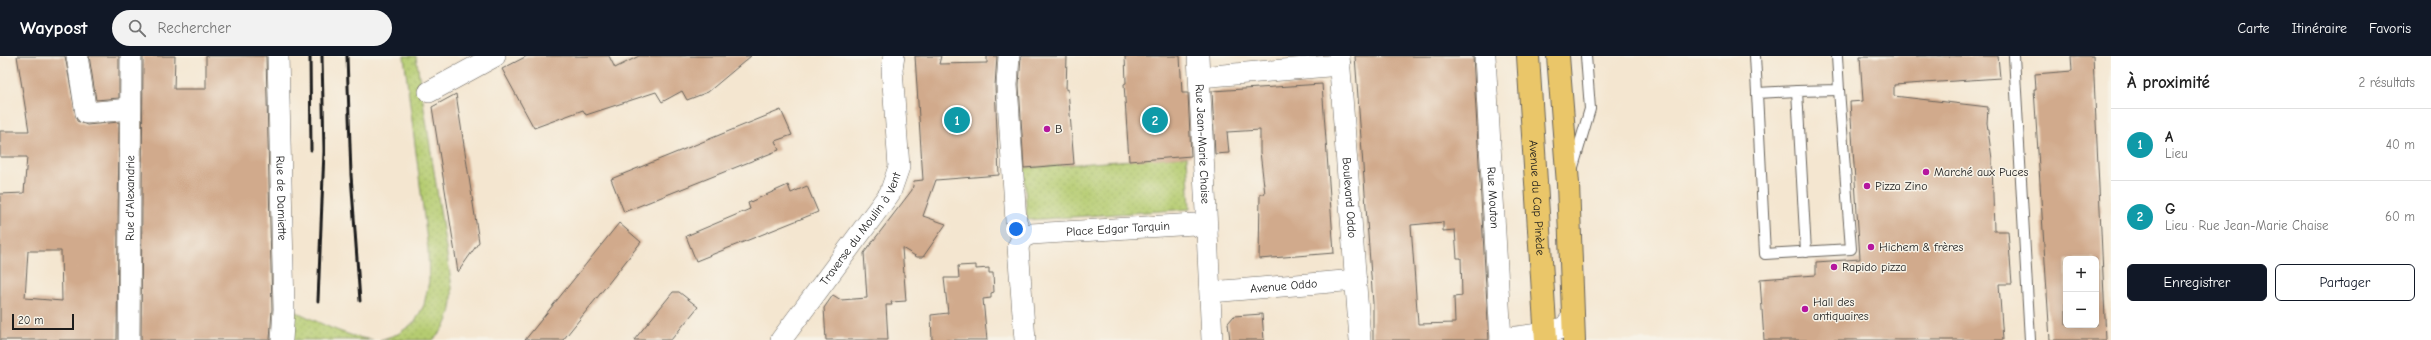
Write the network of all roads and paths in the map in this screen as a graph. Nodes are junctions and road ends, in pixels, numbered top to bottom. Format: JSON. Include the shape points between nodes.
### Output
{"nodes":[{"id":1,"x":78,"y":56,"type":"edge"},
{"id":2,"x":131,"y":56,"type":"edge"},
{"id":3,"x":278,"y":56,"type":"edge"},
{"id":4,"x":495,"y":56,"type":"edge"},
{"id":5,"x":894,"y":56,"type":"edge"},
{"id":6,"x":1009,"y":56,"type":"edge"},
{"id":7,"x":1198,"y":56,"type":"edge"},
{"id":8,"x":1486,"y":56,"type":"edge"},
{"id":9,"x":1528,"y":56,"type":"edge"},
{"id":10,"x":1558,"y":56,"type":"edge"},
{"id":11,"x":1586,"y":56,"type":"edge"},
{"id":12,"x":1755,"y":56,"type":"edge"},
{"id":13,"x":1837,"y":56,"type":"edge"},
{"id":14,"x":2014,"y":56,"type":"edge"},
{"id":15,"x":1340,"y":60,"type":"edge"},
{"id":16,"x":1200,"y":77,"type":"junction"},
{"id":17,"x":1839,"y":90,"type":"junction"},
{"id":18,"x":1797,"y":91,"type":"junction"},
{"id":19,"x":429,"y":92,"type":"dead end"},
{"id":20,"x":1757,"y":94,"type":"junction"},
{"id":21,"x":130,"y":110,"type":"junction"},
{"id":22,"x":1568,"y":184,"type":"junction"},
{"id":23,"x":1207,"y":231,"type":"junction"},
{"id":24,"x":1022,"y":238,"type":"junction"},
{"id":25,"x":1806,"y":252,"type":"junction"},
{"id":26,"x":1356,"y":280,"type":"junction"},
{"id":27,"x":1211,"y":292,"type":"junction"},
{"id":28,"x":1573,"y":316,"type":"junction"},
{"id":29,"x":1546,"y":336,"type":"edge"},
{"id":30,"x":1501,"y":339,"type":"edge"},
{"id":31,"x":129,"y":340,"type":"edge"},
{"id":32,"x":282,"y":340,"type":"edge"},
{"id":33,"x":780,"y":340,"type":"edge"},
{"id":34,"x":1025,"y":340,"type":"edge"},
{"id":35,"x":1212,"y":340,"type":"edge"},
{"id":36,"x":1360,"y":340,"type":"edge"},
{"id":37,"x":1574,"y":340,"type":"edge"},
{"id":38,"x":2030,"y":340,"type":"edge"}],
"edges":[{"from":1,"to":21,"type":"street","via":[[86,113]]},
{"from":2,"to":21,"type":"street","name":"Rue d'Alexandrie"},
{"from":3,"to":32,"type":"street","name":"Rue de Damiette","via":[[284,309]]},
{"from":4,"to":19,"type":"street"},
{"from":5,"to":33,"type":"street","name":"Traverse du Moulin à Vent","via":[[899,167],[890,193]]},
{"from":6,"to":24,"type":"street","via":[[1007,86],[1016,221]]},
{"from":7,"to":16,"type":"street","name":"Rue Jean-Marie Chaise"},
{"from":8,"to":30,"type":"street","name":"Rue Mouton"},
{"from":9,"to":29,"type":"main road","name":"Avenue du Cap Pinède"},
{"from":10,"to":22,"type":"main road"},
{"from":11,"to":22,"type":"lane","via":[[1590,109]]},
{"from":12,"to":20,"type":"lane"},
{"from":13,"to":17,"type":"lane"},
{"from":14,"to":38,"type":"lane"},
{"from":15,"to":16,"type":"street"},
{"from":15,"to":26,"type":"street","name":"Boulevard Oddo"},
{"from":16,"to":23,"type":"street","name":"Rue Jean-Marie Chaise"},
{"from":17,"to":18,"type":"lane"},
{"from":17,"to":25,"type":"lane","via":[[1851,249]]},
{"from":18,"to":20,"type":"lane"},
{"from":18,"to":25,"type":"lane"},
{"from":20,"to":25,"type":"lane","via":[[1764,254]]},
{"from":21,"to":31,"type":"street","name":"Rue d'Alexandrie"},
{"from":22,"to":28,"type":"main road"},
{"from":23,"to":24,"type":"street","name":"Place Edgar Tarquin","via":[[1195,224],[1031,234]]},
{"from":23,"to":27,"type":"street"},
{"from":24,"to":34,"type":"street","via":[[1018,247]]},
{"from":26,"to":27,"type":"street","name":"Avenue Oddo"},
{"from":26,"to":36,"type":"street","name":"Boulevard Oddo"},
{"from":27,"to":35,"type":"street"},
{"from":28,"to":29,"type":"street","via":[[1565,327]]},
{"from":28,"to":37,"type":"main road"},
{"from":29,"to":30,"type":"street"}]}
